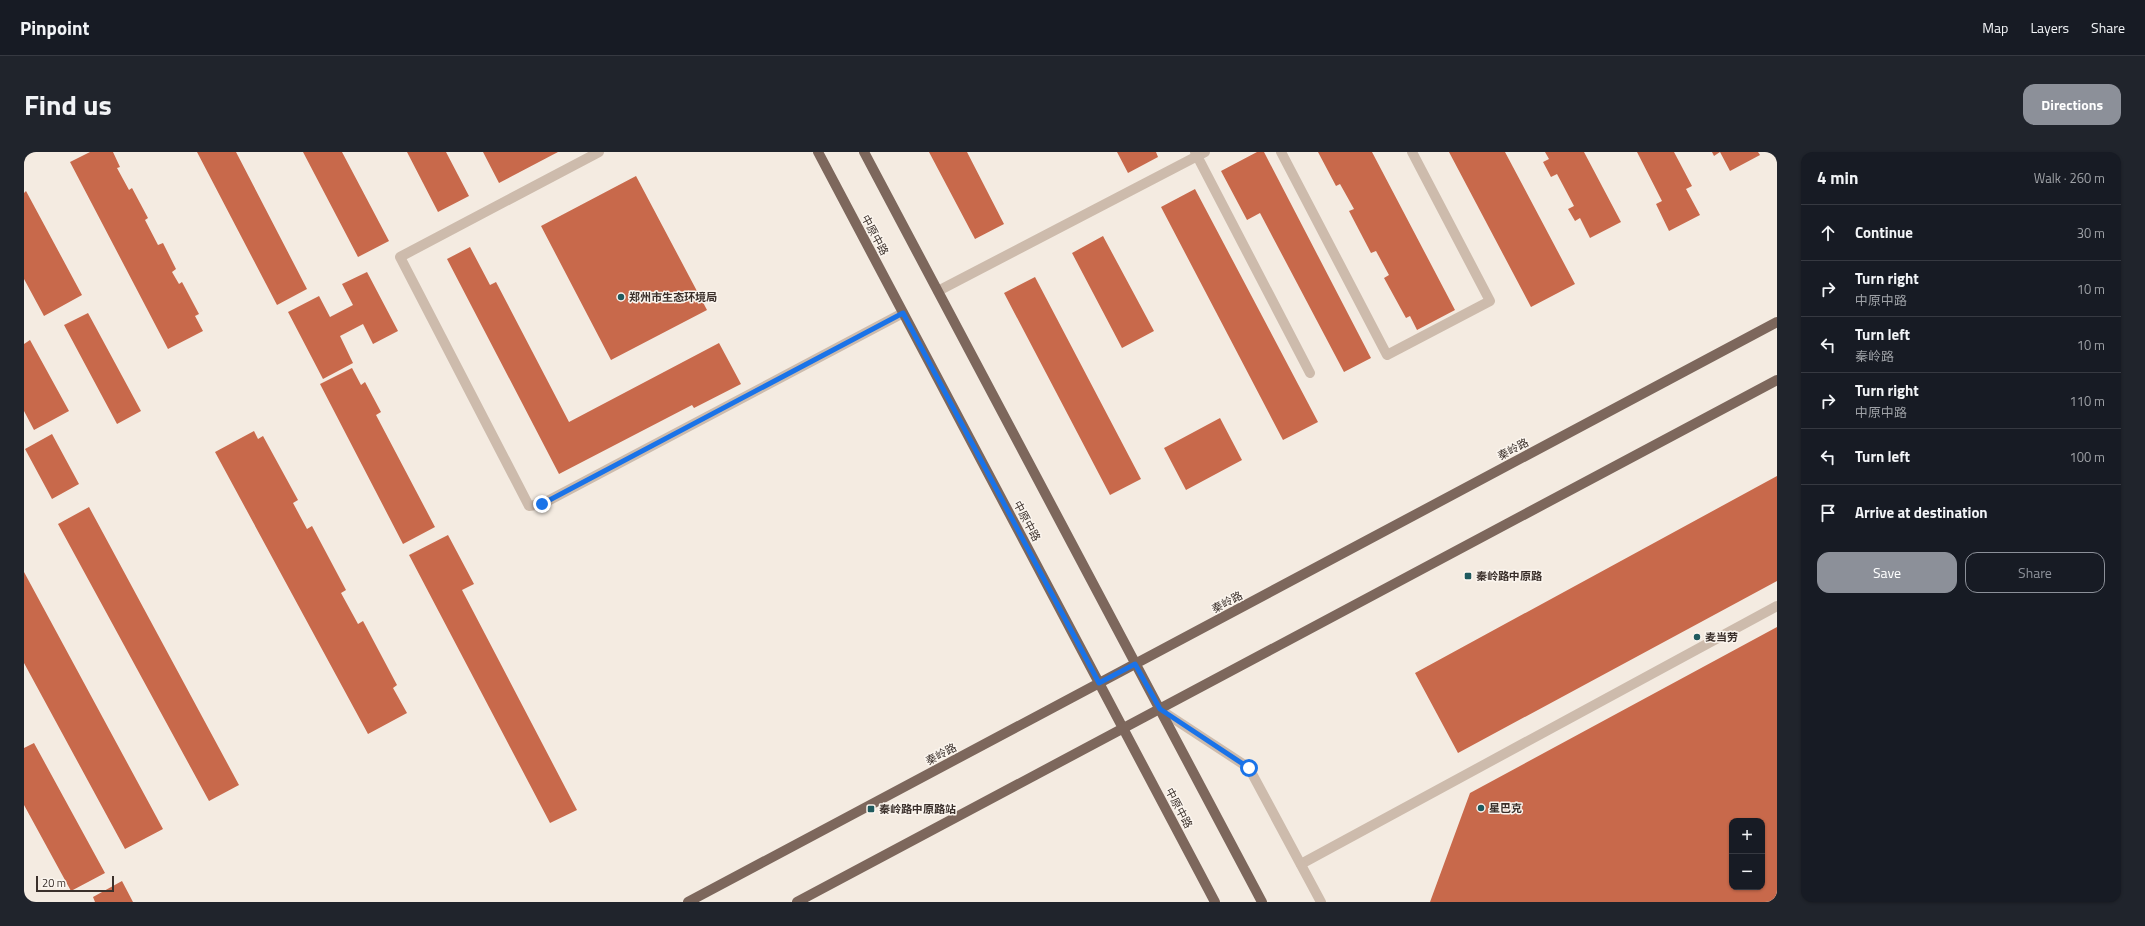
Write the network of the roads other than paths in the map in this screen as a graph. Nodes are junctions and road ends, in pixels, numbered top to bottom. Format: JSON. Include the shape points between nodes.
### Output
{"nodes":[{"id":1,"x":599,"y":152,"type":"edge"},
{"id":2,"x":818,"y":152,"type":"edge"},
{"id":3,"x":864,"y":152,"type":"edge"},
{"id":4,"x":1281,"y":152,"type":"edge"},
{"id":5,"x":1412,"y":152,"type":"edge"},
{"id":6,"x":1199,"y":153,"type":"edge"},
{"id":7,"x":938,"y":291,"type":"junction"},
{"id":8,"x":903,"y":313,"type":"junction"},
{"id":9,"x":1777,"y":322,"type":"edge"},
{"id":10,"x":1310,"y":373,"type":"dead end"},
{"id":11,"x":1777,"y":380,"type":"edge"},
{"id":12,"x":1777,"y":606,"type":"edge"},
{"id":13,"x":1135,"y":664,"type":"junction"},
{"id":14,"x":1099,"y":683,"type":"junction"},
{"id":15,"x":1160,"y":709,"type":"junction"},
{"id":16,"x":1124,"y":728,"type":"junction"},
{"id":17,"x":1300,"y":864,"type":"junction"},
{"id":18,"x":688,"y":902,"type":"edge"},
{"id":19,"x":797,"y":902,"type":"edge"},
{"id":20,"x":1215,"y":902,"type":"edge"},
{"id":21,"x":1262,"y":902,"type":"edge"},
{"id":22,"x":1320,"y":902,"type":"edge"}],
"edges":[{"from":1,"to":8,"type":"street","via":[[400,257],[529,506],[542,504]]},
{"from":2,"to":8,"type":"main road","name":"中原中路"},
{"from":3,"to":7,"type":"main road"},
{"from":4,"to":5,"type":"street","via":[[1387,354],[1490,301]]},
{"from":6,"to":7,"type":"street"},
{"from":6,"to":10,"type":"street"},
{"from":7,"to":13,"type":"main road"},
{"from":8,"to":14,"type":"main road","name":"中原中路"},
{"from":9,"to":13,"type":"main road","name":"秦岭路"},
{"from":11,"to":15,"type":"main road"},
{"from":12,"to":17,"type":"street"},
{"from":13,"to":14,"type":"main road","name":"秦岭路"},
{"from":13,"to":15,"type":"main road"},
{"from":14,"to":16,"type":"main road","name":"中原中路"},
{"from":14,"to":18,"type":"main road","name":"秦岭路"},
{"from":15,"to":16,"type":"main road"},
{"from":15,"to":17,"type":"street","via":[[1249,768]]},
{"from":15,"to":21,"type":"main road"},
{"from":16,"to":19,"type":"main road"},
{"from":16,"to":20,"type":"main road","name":"中原中路"},
{"from":17,"to":22,"type":"street"}]}
